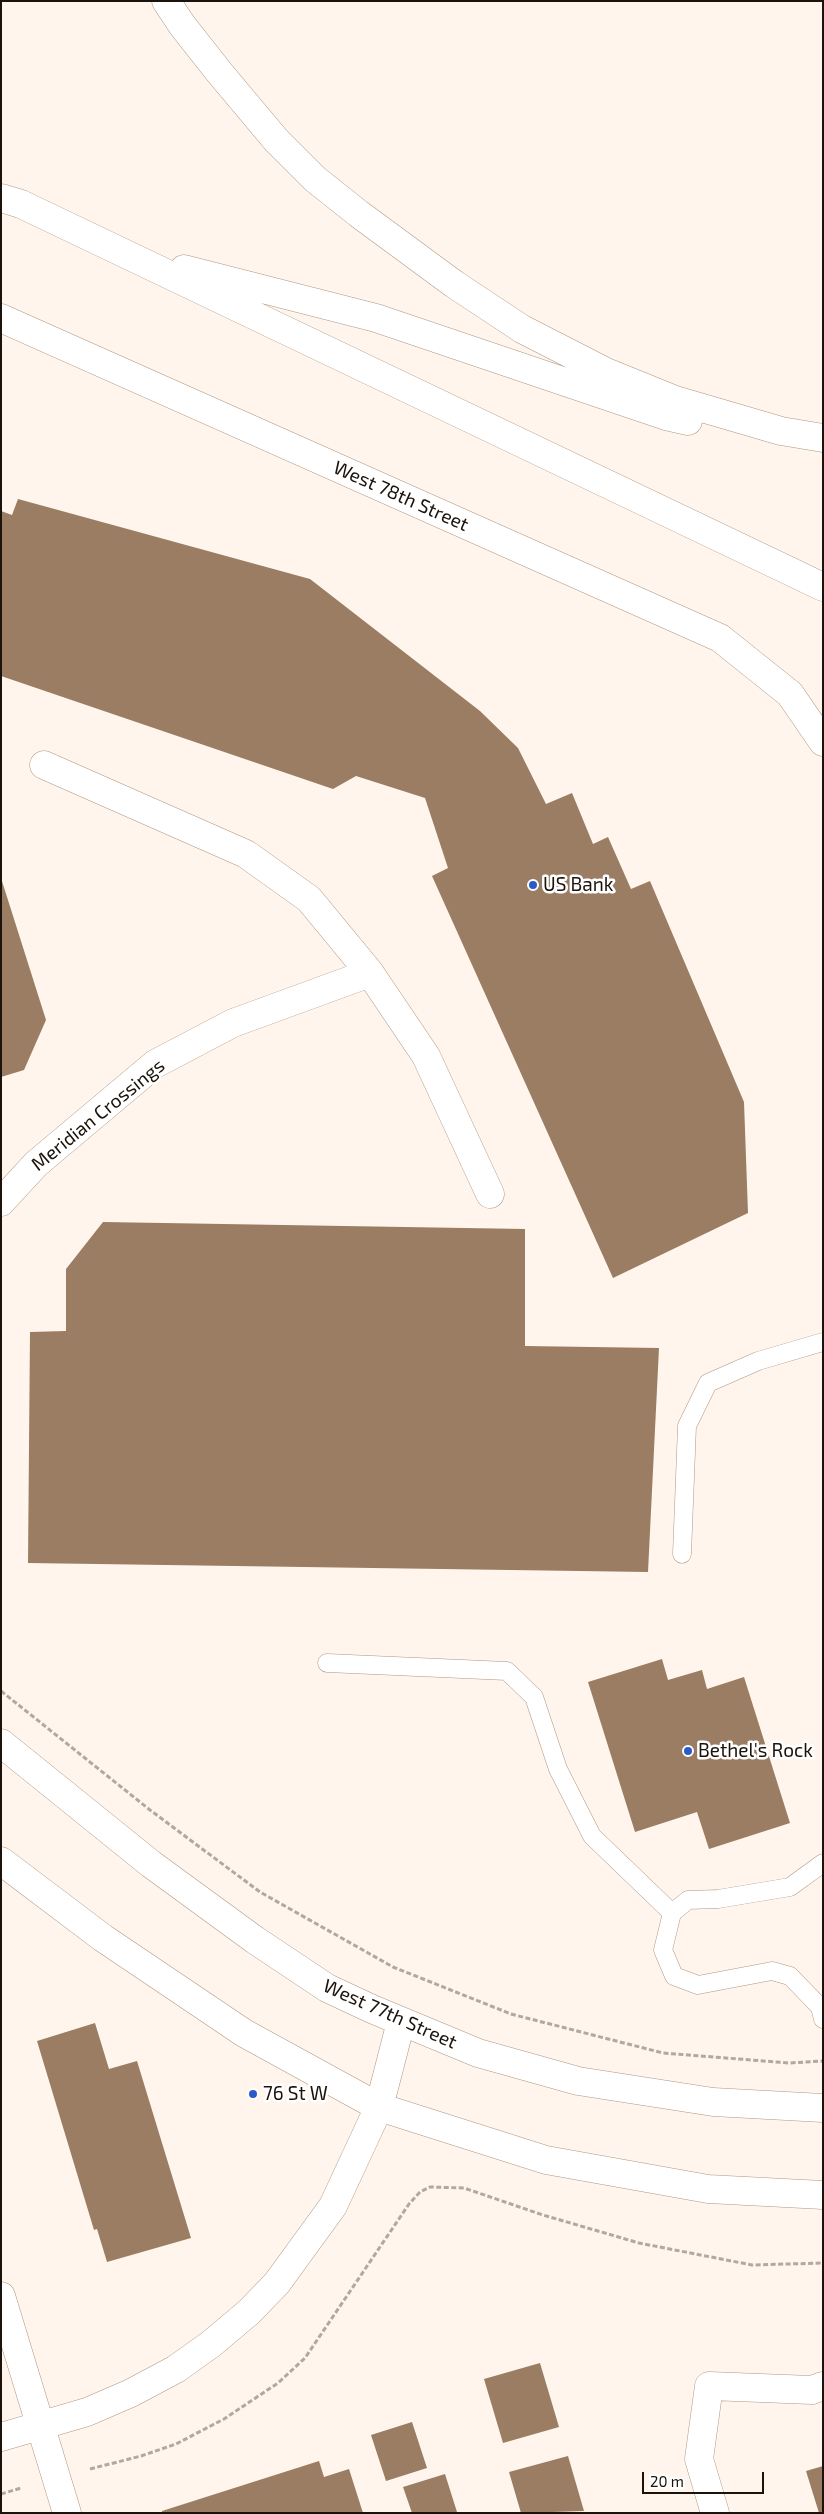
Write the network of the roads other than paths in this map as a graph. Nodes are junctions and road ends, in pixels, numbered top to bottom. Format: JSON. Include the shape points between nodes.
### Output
{"nodes":[{"id":1,"x":166,"y":1,"type":"edge"},
{"id":2,"x":1,"y":198,"type":"edge"},
{"id":3,"x":122,"y":253,"type":"junction"},
{"id":4,"x":1,"y":318,"type":"edge"},
{"id":5,"x":823,"y":438,"type":"edge"},
{"id":6,"x":823,"y":452,"type":"edge"},
{"id":7,"x":823,"y":587,"type":"edge"},
{"id":8,"x":823,"y":742,"type":"edge"},
{"id":9,"x":44,"y":765,"type":"dead end"},
{"id":10,"x":370,"y":973,"type":"junction"},
{"id":11,"x":490,"y":1194,"type":"dead end"},
{"id":12,"x":1,"y":1202,"type":"edge"},
{"id":13,"x":823,"y":1342,"type":"edge"},
{"id":14,"x":682,"y":1554,"type":"dead end"},
{"id":15,"x":327,"y":1663,"type":"dead end"},
{"id":16,"x":1,"y":1743,"type":"edge"},
{"id":17,"x":1,"y":1862,"type":"edge"},
{"id":18,"x":823,"y":1863,"type":"edge"},
{"id":19,"x":672,"y":1913,"type":"junction"},
{"id":20,"x":823,"y":2019,"type":"edge"},
{"id":21,"x":401,"y":2022,"type":"junction"},
{"id":22,"x":379,"y":2107,"type":"junction"},
{"id":23,"x":823,"y":2108,"type":"edge"},
{"id":24,"x":823,"y":2195,"type":"edge"},
{"id":25,"x":1,"y":2296,"type":"edge"},
{"id":26,"x":823,"y":2386,"type":"edge"},
{"id":27,"x":40,"y":2426,"type":"junction"},
{"id":28,"x":1,"y":2437,"type":"edge"},
{"id":29,"x":67,"y":2513,"type":"edge"},
{"id":30,"x":714,"y":2513,"type":"edge"}],
"edges":[{"from":1,"to":5,"type":"main road","via":[[231,87],[276,140],[315,178],[446,278],[522,329],[606,372],[675,400],[781,431]]},
{"from":2,"to":3,"type":"main road","via":[[21,204]]},
{"from":3,"to":6,"type":"main road","via":[[376,318],[666,416]]},
{"from":3,"to":7,"type":"main road"},
{"from":4,"to":8,"type":"main road","name":"West 78th Street","via":[[720,638],[790,694]]},
{"from":9,"to":10,"type":"main road","via":[[246,854],[309,899]]},
{"from":10,"to":11,"type":"main road","via":[[426,1056]]},
{"from":10,"to":12,"type":"main road","name":"Meridian Crossings","via":[[233,1023],[155,1064],[36,1164]]},
{"from":13,"to":14,"type":"lane","via":[[758,1361],[708,1383],[686,1426]]},
{"from":15,"to":19,"type":"lane","via":[[507,1671],[534,1697],[558,1769],[592,1836]]},
{"from":16,"to":21,"type":"main road","name":"West 77th Street","via":[[151,1864],[255,1940],[327,1988]]},
{"from":17,"to":22,"type":"main road","via":[[103,1938],[244,2033]]},
{"from":18,"to":19,"type":"lane","via":[[790,1887],[718,1899],[688,1900]]},
{"from":19,"to":20,"type":"lane","via":[[663,1950],[674,1976],[698,1985],[772,1971],[790,1976],[820,2007]]},
{"from":21,"to":22,"type":"main road"},
{"from":21,"to":23,"type":"main road","name":"West 77th Street","via":[[478,2053],[578,2081],[713,2102]]},
{"from":22,"to":24,"type":"main road","via":[[546,2160],[708,2189]]},
{"from":22,"to":27,"type":"main road","via":[[333,2206],[277,2283],[248,2312],[176,2369],[87,2412]]},
{"from":25,"to":27,"type":"main road"},
{"from":26,"to":30,"type":"main road","via":[[812,2390],[709,2386],[699,2459]]},
{"from":27,"to":28,"type":"main road"},
{"from":27,"to":29,"type":"main road"}]}
